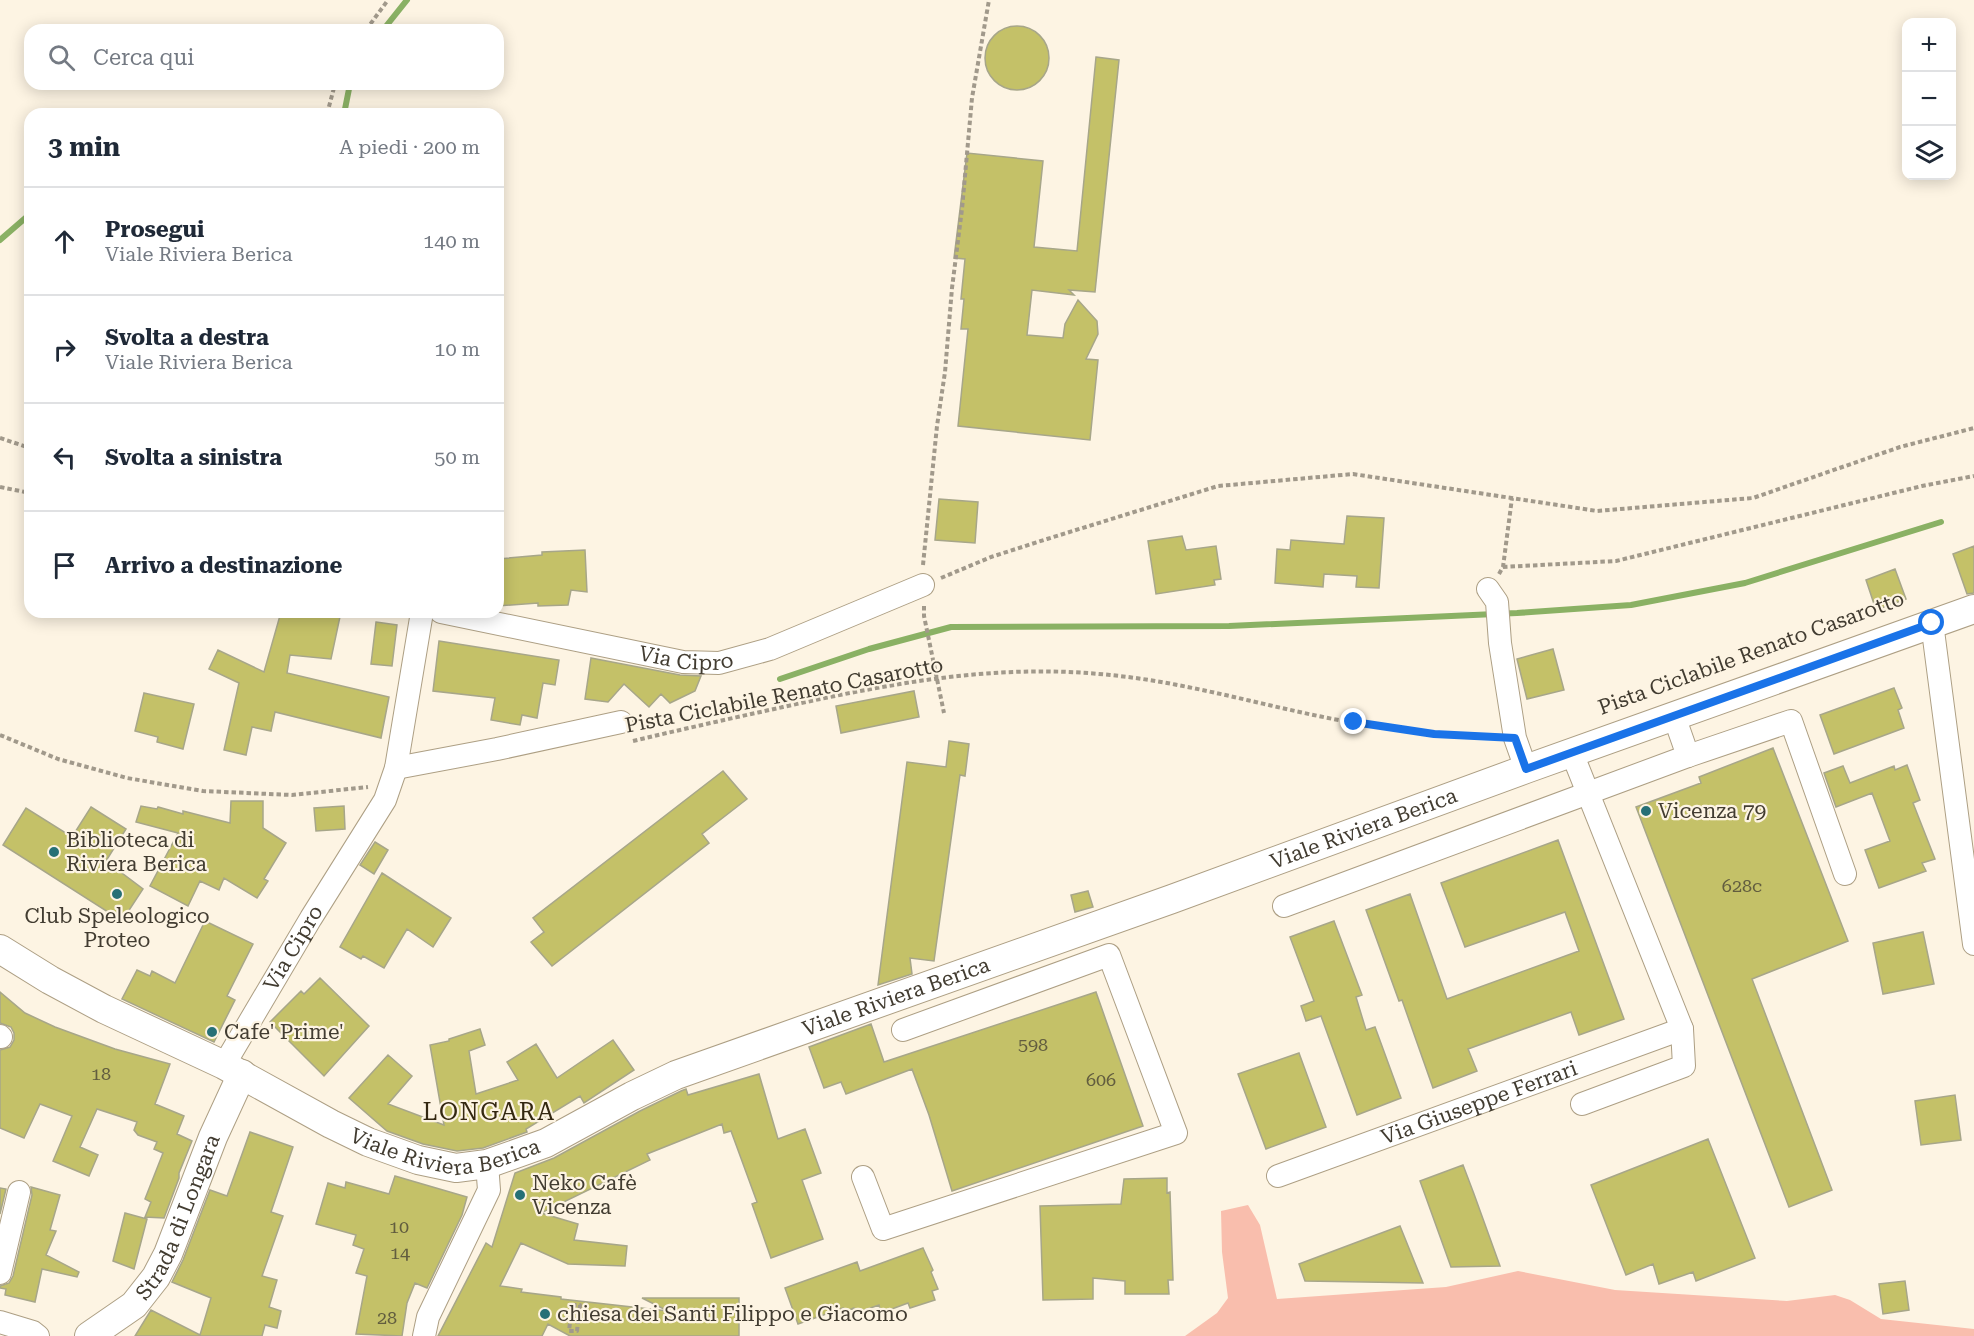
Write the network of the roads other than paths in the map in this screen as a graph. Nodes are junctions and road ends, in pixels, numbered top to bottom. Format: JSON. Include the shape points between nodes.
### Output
{"nodes":[{"id":1,"x":923,"y":585,"type":"road end"},
{"id":2,"x":1492,"y":595,"type":"road end"},
{"id":3,"x":1974,"y":609,"type":"edge"},
{"id":4,"x":421,"y":618,"type":"edge"},
{"id":5,"x":470,"y":618,"type":"edge"},
{"id":6,"x":1932,"y":623,"type":"junction"},
{"id":7,"x":1674,"y":716,"type":"junction"},
{"id":8,"x":624,"y":732,"type":"road end"},
{"id":9,"x":1572,"y":753,"type":"junction"},
{"id":10,"x":1688,"y":756,"type":"junction"},
{"id":11,"x":396,"y":768,"type":"junction"},
{"id":12,"x":1526,"y":769,"type":"junction"},
{"id":13,"x":1587,"y":793,"type":"junction"},
{"id":14,"x":1845,"y":874,"type":"dead end"},
{"id":15,"x":1284,"y":906,"type":"dead end"},
{"id":16,"x":1099,"y":924,"type":"junction"},
{"id":17,"x":1974,"y":944,"type":"edge"},
{"id":18,"x":1108,"y":955,"type":"junction"},
{"id":19,"x":4,"y":958,"type":"edge"},
{"id":20,"x":1682,"y":1029,"type":"junction"},
{"id":21,"x":903,"y":1030,"type":"dead end"},
{"id":22,"x":233,"y":1070,"type":"junction"},
{"id":23,"x":1582,"y":1104,"type":"dead end"},
{"id":24,"x":487,"y":1164,"type":"junction"},
{"id":25,"x":1278,"y":1176,"type":"dead end"},
{"id":26,"x":863,"y":1177,"type":"dead end"},
{"id":27,"x":20,"y":1192,"type":"dead end"},
{"id":28,"x":0,"y":1273,"type":"edge"},
{"id":29,"x":0,"y":1322,"type":"edge"},
{"id":30,"x":38,"y":1336,"type":"edge"},
{"id":31,"x":88,"y":1336,"type":"edge"},
{"id":32,"x":424,"y":1336,"type":"edge"}],
"edges":[{"from":1,"to":5,"type":"street","name":"Via Cipro","via":[[770,649],[719,663],[683,662]]},
{"from":2,"to":12,"type":"street","via":[[1515,738]]},
{"from":3,"to":6,"type":"main road","name":"Viale Riviera Berica"},
{"from":4,"to":11,"type":"street","name":"Via Cipro"},
{"from":6,"to":7,"type":"main road","name":"Viale Riviera Berica"},
{"from":6,"to":17,"type":"street"},
{"from":7,"to":9,"type":"main road","name":"Viale Riviera Berica"},
{"from":7,"to":10,"type":"street"},
{"from":8,"to":11,"type":"street","via":[[497,749]]},
{"from":9,"to":12,"type":"main road","name":"Viale Riviera Berica"},
{"from":9,"to":13,"type":"street","name":"Via Giuseppe Ferrari"},
{"from":10,"to":13,"type":"street"},
{"from":10,"to":14,"type":"street","via":[[1791,722]]},
{"from":11,"to":22,"type":"street","name":"Via Cipro","via":[[385,800],[311,918]]},
{"from":12,"to":16,"type":"main road","name":"Viale Riviera Berica"},
{"from":13,"to":15,"type":"street"},
{"from":13,"to":20,"type":"street","name":"Via Giuseppe Ferrari"},
{"from":16,"to":18,"type":"street"},
{"from":16,"to":24,"type":"main road","name":"Viale Riviera Berica","via":[[676,1076],[546,1143]]},
{"from":18,"to":21,"type":"street","name":"Viale Riviera Berica"},
{"from":18,"to":26,"type":"street","via":[[1176,1133],[883,1228]]},
{"from":19,"to":22,"type":"main road","name":"Viale Riviera Berica"},
{"from":20,"to":23,"type":"street","name":"Via Giuseppe Ferrari","via":[[1684,1066]]},
{"from":20,"to":25,"type":"street","name":"Via Giuseppe Ferrari"},
{"from":22,"to":24,"type":"main road","name":"Viale Riviera Berica","via":[[368,1142],[418,1160],[456,1168]]},
{"from":22,"to":31,"type":"main road","name":"Strada di Longara","via":[[213,1137],[168,1254],[134,1305]]},
{"from":24,"to":32,"type":"street","via":[[489,1190],[428,1317]]},
{"from":27,"to":28,"type":"street"},
{"from":29,"to":30,"type":"street"}]}
